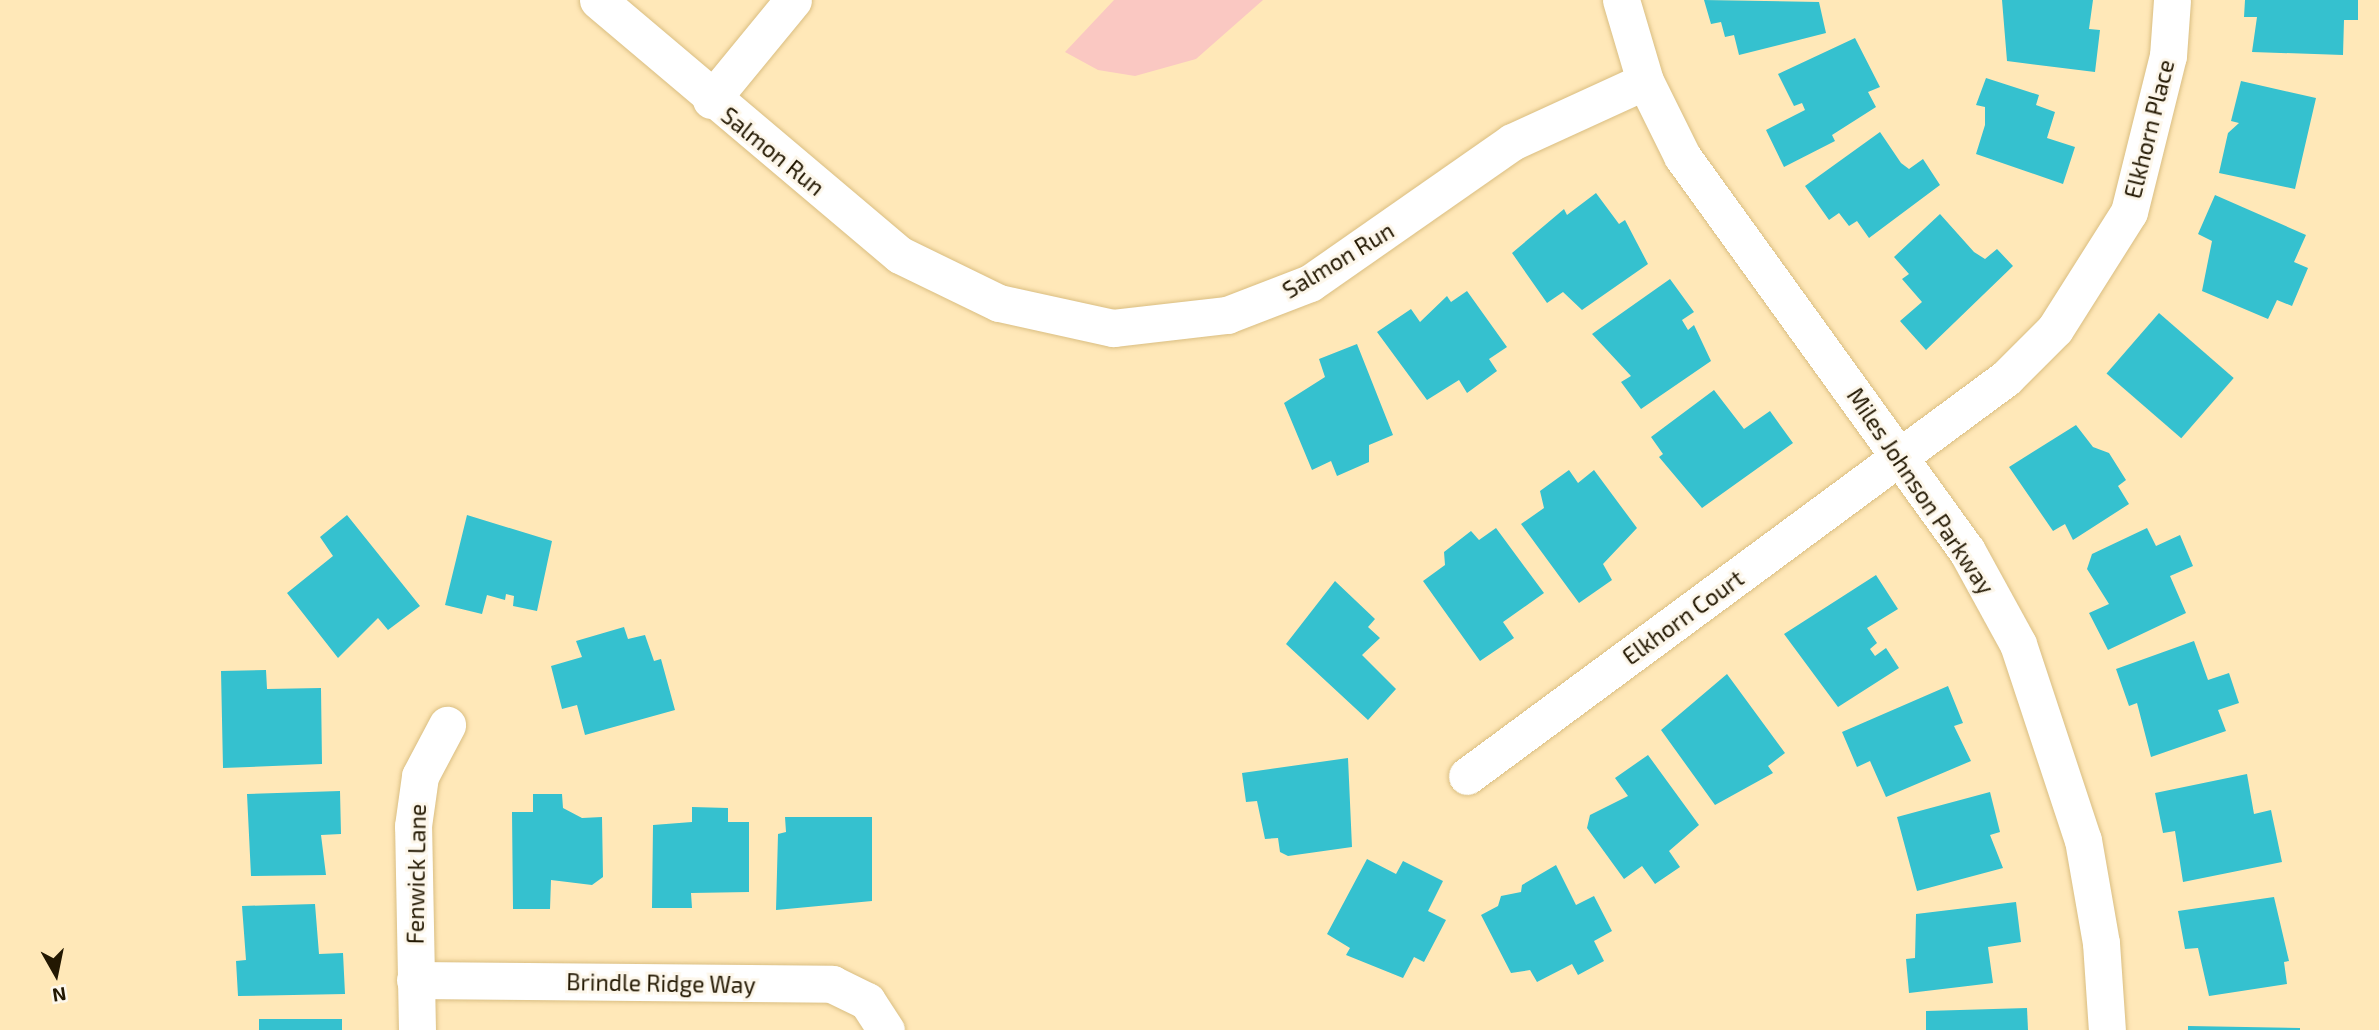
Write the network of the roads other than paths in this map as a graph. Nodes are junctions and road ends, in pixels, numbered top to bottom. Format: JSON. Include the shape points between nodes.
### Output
{"nodes":[{"id":1,"x":598,"y":0,"type":"edge"},
{"id":2,"x":793,"y":0,"type":"edge"},
{"id":3,"x":1621,"y":0,"type":"edge"},
{"id":4,"x":2172,"y":0,"type":"edge"},
{"id":5,"x":1645,"y":81,"type":"junction"},
{"id":6,"x":711,"y":100,"type":"junction"},
{"id":7,"x":1899,"y":457,"type":"junction"},
{"id":8,"x":447,"y":725,"type":"dead end"},
{"id":9,"x":1467,"y":776,"type":"dead end"},
{"id":10,"x":415,"y":980,"type":"junction"},
{"id":11,"x":417,"y":1030,"type":"edge"},
{"id":12,"x":886,"y":1030,"type":"edge"},
{"id":13,"x":2107,"y":1030,"type":"edge"}],
"edges":[{"from":1,"to":6,"type":"street","name":"Salmon Run"},
{"from":2,"to":6,"type":"street"},
{"from":3,"to":5,"type":"street","name":"Miles Johnson Parkway"},
{"from":4,"to":7,"type":"street","name":"Elkhorn Place","via":[[2149,151],[2113,243],[2032,354]]},
{"from":5,"to":6,"type":"street","name":"Salmon Run","via":[[1512,142],[1310,283],[1227,315],[1113,328],[999,303],[900,255]]},
{"from":5,"to":7,"type":"street","name":"Miles Johnson Parkway","via":[[1682,156],[1719,211]]},
{"from":7,"to":9,"type":"street","name":"Elkhorn Court"},
{"from":7,"to":13,"type":"street","name":"Miles Johnson Parkway","via":[[1967,551],[2018,644],[2062,761],[2094,891]]},
{"from":8,"to":10,"type":"street","name":"Fenwick Lane","via":[[420,776],[413,826]]},
{"from":10,"to":11,"type":"street","name":"Fenwick Lane"},
{"from":10,"to":12,"type":"street","name":"Brindle Ridge Way","via":[[832,984],[867,1001]]}]}
